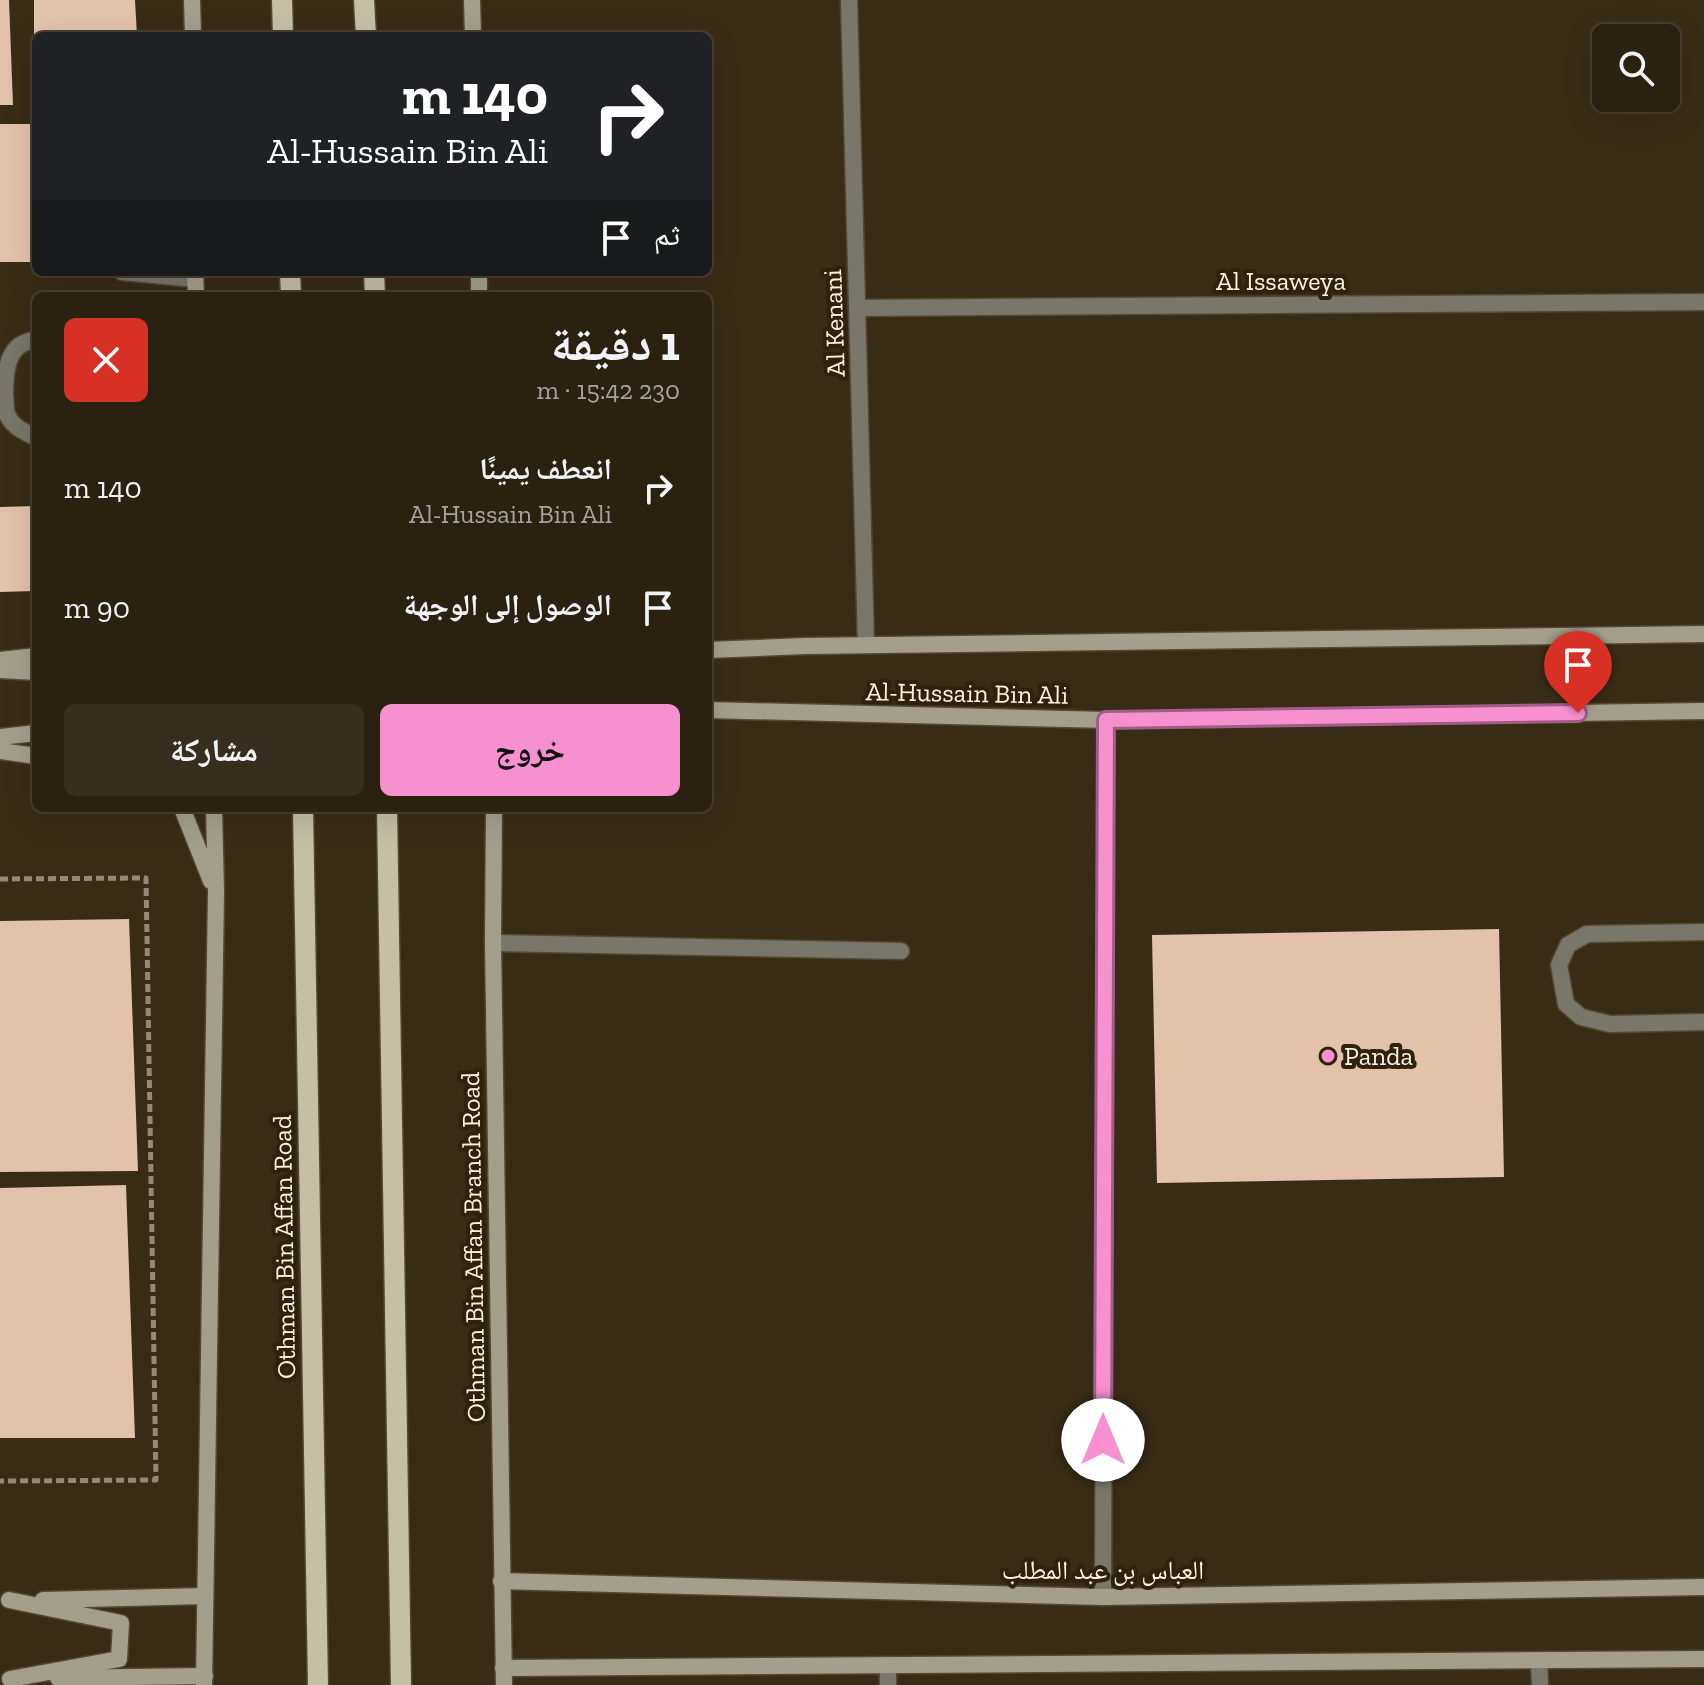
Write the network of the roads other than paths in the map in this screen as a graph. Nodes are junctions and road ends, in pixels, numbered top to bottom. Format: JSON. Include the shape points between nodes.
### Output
{"nodes":[{"id":1,"x":192,"y":0,"type":"edge"},
{"id":2,"x":282,"y":0,"type":"edge"},
{"id":3,"x":364,"y":0,"type":"edge"},
{"id":4,"x":472,"y":0,"type":"edge"},
{"id":5,"x":849,"y":0,"type":"edge"},
{"id":6,"x":193,"y":32,"type":"edge"},
{"id":7,"x":283,"y":32,"type":"edge"},
{"id":8,"x":366,"y":32,"type":"edge"},
{"id":9,"x":473,"y":32,"type":"edge"},
{"id":10,"x":151,"y":276,"type":"edge"},
{"id":11,"x":195,"y":282,"type":"edge"},
{"id":12,"x":1704,"y":302,"type":"edge"},
{"id":13,"x":857,"y":308,"type":"junction"},
{"id":14,"x":32,"y":340,"type":"edge"},
{"id":15,"x":32,"y":436,"type":"edge"},
{"id":16,"x":1704,"y":634,"type":"edge"},
{"id":17,"x":866,"y":645,"type":"junction"},
{"id":18,"x":712,"y":650,"type":"edge"},
{"id":19,"x":32,"y":656,"type":"edge"},
{"id":20,"x":0,"y":660,"type":"edge"},
{"id":21,"x":0,"y":670,"type":"edge"},
{"id":22,"x":32,"y":672,"type":"edge"},
{"id":23,"x":712,"y":710,"type":"edge"},
{"id":24,"x":1704,"y":711,"type":"edge"},
{"id":25,"x":1106,"y":720,"type":"junction"},
{"id":26,"x":32,"y":733,"type":"edge"},
{"id":27,"x":0,"y":737,"type":"edge"},
{"id":28,"x":0,"y":751,"type":"edge"},
{"id":29,"x":32,"y":755,"type":"edge"},
{"id":30,"x":184,"y":812,"type":"edge"},
{"id":31,"x":214,"y":812,"type":"edge"},
{"id":32,"x":303,"y":812,"type":"edge"},
{"id":33,"x":387,"y":812,"type":"edge"},
{"id":34,"x":494,"y":812,"type":"edge"},
{"id":35,"x":501,"y":812,"type":"edge"},
{"id":36,"x":495,"y":826,"type":"junction"},
{"id":37,"x":216,"y":892,"type":"junction"},
{"id":38,"x":1704,"y":932,"type":"edge"},
{"id":39,"x":493,"y":943,"type":"junction"},
{"id":40,"x":901,"y":951,"type":"dead end"},
{"id":41,"x":1704,"y":1022,"type":"edge"},
{"id":42,"x":501,"y":1581,"type":"junction"},
{"id":43,"x":1704,"y":1587,"type":"edge"},
{"id":44,"x":205,"y":1596,"type":"junction"},
{"id":45,"x":1103,"y":1597,"type":"junction"},
{"id":46,"x":5,"y":1600,"type":"edge"},
{"id":47,"x":1704,"y":1659,"type":"edge"},
{"id":48,"x":1539,"y":1661,"type":"junction"},
{"id":49,"x":888,"y":1666,"type":"junction"},
{"id":50,"x":503,"y":1677,"type":"edge"},
{"id":51,"x":5,"y":1679,"type":"edge"},
{"id":52,"x":204,"y":1681,"type":"edge"},
{"id":53,"x":318,"y":1685,"type":"edge"},
{"id":54,"x":401,"y":1685,"type":"edge"},
{"id":55,"x":888,"y":1685,"type":"edge"},
{"id":56,"x":1540,"y":1685,"type":"edge"}],
"edges":[{"from":1,"to":6,"type":"street"},
{"from":2,"to":7,"type":"main road"},
{"from":3,"to":8,"type":"main road"},
{"from":4,"to":9,"type":"street"},
{"from":5,"to":13,"type":"street","name":"Al Kenani"},
{"from":10,"to":11,"type":"street"},
{"from":12,"to":13,"type":"street","name":"Al Issaweya"},
{"from":13,"to":17,"type":"street","name":"Al Kenani"},
{"from":14,"to":15,"type":"street","via":[[12,353],[5,369],[6,412],[16,427]]},
{"from":16,"to":17,"type":"street","name":"Al-Hussain Bin Ali"},
{"from":17,"to":18,"type":"street","name":"Al-Hussain Bin Ali"},
{"from":19,"to":20,"type":"street"},
{"from":21,"to":22,"type":"street"},
{"from":23,"to":25,"type":"street","name":"Al-Hussain Bin Ali"},
{"from":24,"to":25,"type":"street","name":"Al-Hussain Bin Ali"},
{"from":25,"to":45,"type":"street"},
{"from":26,"to":27,"type":"street"},
{"from":28,"to":29,"type":"street"},
{"from":30,"to":37,"type":"street"},
{"from":31,"to":37,"type":"street"},
{"from":32,"to":53,"type":"main road","name":"Othman Bin Affan Road"},
{"from":33,"to":54,"type":"main road"},
{"from":34,"to":36,"type":"street","name":"Othman Bin Affan Branch Road"},
{"from":35,"to":36,"type":"street"},
{"from":36,"to":39,"type":"street","name":"Othman Bin Affan Branch Road"},
{"from":37,"to":44,"type":"street"},
{"from":38,"to":41,"type":"street","via":[[1587,934],[1568,945],[1559,965],[1566,1004],[1581,1017],[1610,1024]]},
{"from":39,"to":40,"type":"street"},
{"from":39,"to":42,"type":"street","name":"Othman Bin Affan Branch Road"},
{"from":42,"to":45,"type":"street","name":"العباس بن عبد المطلب"},
{"from":42,"to":50,"type":"street","name":"Othman Bin Affan Branch Road"},
{"from":43,"to":45,"type":"street","name":"العباس بن عبد المطلب"},
{"from":44,"to":46,"type":"street"},
{"from":44,"to":52,"type":"street"},
{"from":46,"to":51,"type":"street","via":[[121,1623],[119,1659]]},
{"from":47,"to":48,"type":"street"},
{"from":48,"to":49,"type":"street"},
{"from":48,"to":56,"type":"street"},
{"from":49,"to":50,"type":"street"},
{"from":49,"to":55,"type":"street"},
{"from":51,"to":52,"type":"street"}]}
